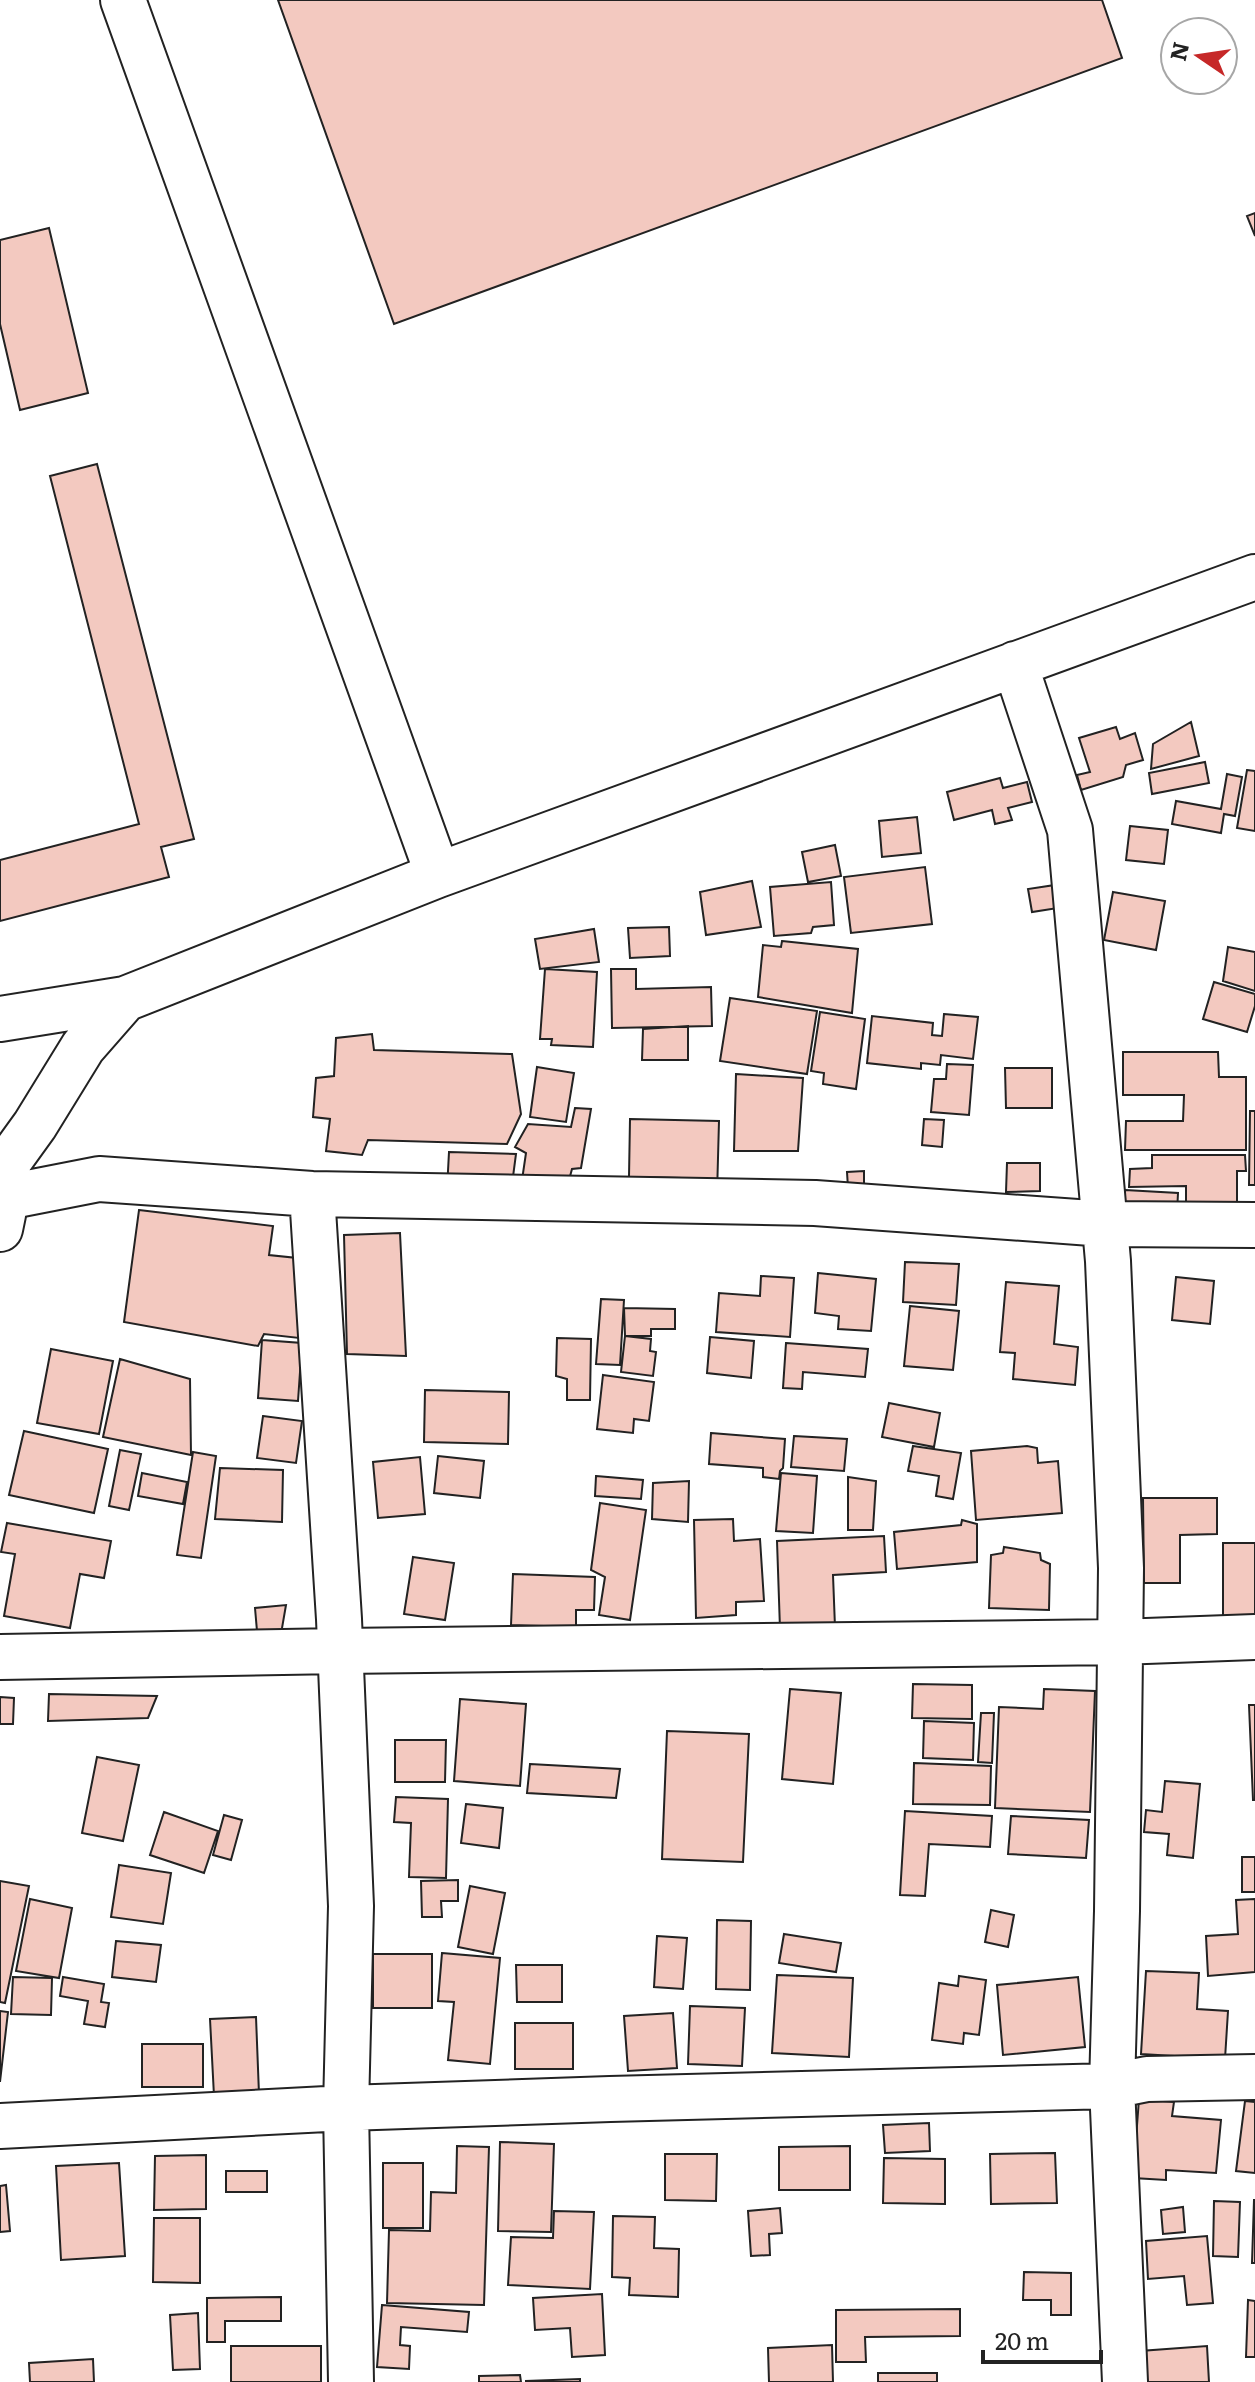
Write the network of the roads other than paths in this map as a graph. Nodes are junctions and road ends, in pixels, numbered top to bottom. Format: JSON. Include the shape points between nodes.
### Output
{"nodes":[{"id":1,"x":123,"y":0,"type":"edge"},
{"id":2,"x":1255,"y":577,"type":"edge"},
{"id":3,"x":1015,"y":664,"type":"junction"},
{"id":4,"x":438,"y":875,"type":"junction"},
{"id":5,"x":125,"y":999,"type":"junction"},
{"id":6,"x":0,"y":1019,"type":"edge"},
{"id":7,"x":3,"y":1188,"type":"edge"},
{"id":8,"x":312,"y":1194,"type":"junction"},
{"id":9,"x":1105,"y":1224,"type":"junction"},
{"id":10,"x":1255,"y":1225,"type":"edge"},
{"id":11,"x":1255,"y":1637,"type":"edge"},
{"id":12,"x":1119,"y":1642,"type":"junction"},
{"id":13,"x":340,"y":1651,"type":"junction"},
{"id":14,"x":0,"y":1657,"type":"edge"},
{"id":15,"x":1255,"y":2077,"type":"edge"},
{"id":16,"x":1112,"y":2086,"type":"junction"},
{"id":17,"x":346,"y":2108,"type":"junction"},
{"id":18,"x":0,"y":2126,"type":"edge"},
{"id":19,"x":351,"y":2382,"type":"edge"},
{"id":20,"x":1125,"y":2382,"type":"edge"}],
"edges":[{"from":1,"to":4,"type":"street"},
{"from":2,"to":3,"type":"street"},
{"from":3,"to":4,"type":"street"},
{"from":3,"to":9,"type":"street","via":[[1070,830]]},
{"from":4,"to":5,"type":"street"},
{"from":5,"to":6,"type":"street"},
{"from":5,"to":7,"type":"street","via":[[83,1047]]},
{"from":7,"to":8,"type":"street","via":[[99,1179]]},
{"from":8,"to":9,"type":"street","via":[[815,1203]]},
{"from":8,"to":13,"type":"street"},
{"from":9,"to":10,"type":"street"},
{"from":9,"to":12,"type":"street","via":[[1121,1568]]},
{"from":11,"to":12,"type":"street"},
{"from":12,"to":13,"type":"street"},
{"from":12,"to":16,"type":"street"},
{"from":13,"to":14,"type":"street"},
{"from":13,"to":17,"type":"street","via":[[351,1906]]},
{"from":15,"to":16,"type":"street","via":[[1147,2079]]},
{"from":16,"to":17,"type":"street"},
{"from":16,"to":20,"type":"street"},
{"from":17,"to":18,"type":"street"},
{"from":17,"to":19,"type":"street"}]}
